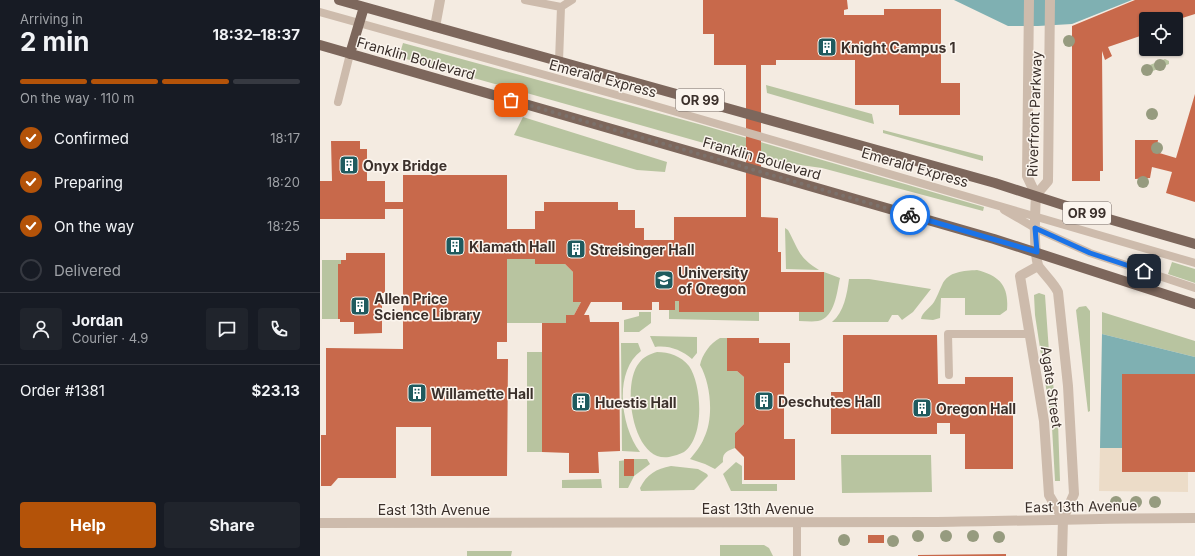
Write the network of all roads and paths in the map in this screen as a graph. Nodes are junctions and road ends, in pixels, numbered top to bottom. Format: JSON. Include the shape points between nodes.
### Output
{"nodes":[{"id":1,"x":339,"y":0,"type":"edge"},
{"id":2,"x":440,"y":0,"type":"edge"},
{"id":3,"x":530,"y":0,"type":"edge"},
{"id":4,"x":572,"y":0,"type":"edge"},
{"id":5,"x":1029,"y":0,"type":"edge"},
{"id":6,"x":1050,"y":0,"type":"edge"},
{"id":7,"x":365,"y":4,"type":"edge"},
{"id":8,"x":561,"y":7,"type":"junction"},
{"id":9,"x":320,"y":12,"type":"edge"},
{"id":10,"x":359,"y":23,"type":"junction"},
{"id":11,"x":435,"y":27,"type":"junction"},
{"id":12,"x":320,"y":45,"type":"edge"},
{"id":13,"x":350,"y":54,"type":"junction"},
{"id":14,"x":559,"y":61,"type":"junction"},
{"id":15,"x":338,"y":102,"type":"dead end"},
{"id":16,"x":1036,"y":195,"type":"junction"},
{"id":17,"x":995,"y":204,"type":"junction"},
{"id":18,"x":1035,"y":215,"type":"junction"},
{"id":19,"x":1035,"y":228,"type":"junction"},
{"id":20,"x":1195,"y":244,"type":"edge"},
{"id":21,"x":1037,"y":252,"type":"junction"},
{"id":22,"x":1195,"y":263,"type":"edge"},
{"id":23,"x":1038,"y":266,"type":"junction"},
{"id":24,"x":1195,"y":288,"type":"edge"},
{"id":25,"x":1195,"y":304,"type":"edge"},
{"id":26,"x":1030,"y":334,"type":"junction"},
{"id":27,"x":949,"y":376,"type":"dead end"},
{"id":28,"x":1195,"y":518,"type":"edge"},
{"id":29,"x":1063,"y":519,"type":"junction"},
{"id":30,"x":797,"y":522,"type":"junction"},
{"id":31,"x":320,"y":523,"type":"edge"},
{"id":32,"x":797,"y":556,"type":"edge"},
{"id":33,"x":1062,"y":556,"type":"edge"}],
"edges":[{"from":1,"to":7,"type":"main road","number":"OR 99"},
{"from":2,"to":11,"type":"street"},
{"from":3,"to":8,"type":"lane"},
{"from":4,"to":8,"type":"lane"},
{"from":5,"to":16,"type":"street","name":"Riverfront Parkway","via":[[1027,176]]},
{"from":6,"to":16,"type":"street","name":"Riverfront Parkway","via":[[1048,181]]},
{"from":7,"to":10,"type":"main road"},
{"from":7,"to":11,"type":"main road","number":"OR 99"},
{"from":8,"to":14,"type":"lane"},
{"from":9,"to":10,"type":"lane","name":"Emerald Express"},
{"from":10,"to":13,"type":"main road"},
{"from":10,"to":17,"type":"lane","name":"Emerald Express"},
{"from":11,"to":14,"type":"main road","number":"OR 99"},
{"from":12,"to":13,"type":"main road","name":"Franklin Boulevard"},
{"from":13,"to":15,"type":"lane"},
{"from":13,"to":21,"type":"main road","name":"Franklin Boulevard"},
{"from":14,"to":16,"type":"main road","number":"OR 99"},
{"from":16,"to":18,"type":"street"},
{"from":16,"to":20,"type":"main road","number":"OR 99"},
{"from":17,"to":18,"type":"lane","name":"Emerald Express"},
{"from":17,"to":19,"type":"lane","name":"Emerald Express"},
{"from":18,"to":19,"type":"street"},
{"from":18,"to":22,"type":"lane","name":"Emerald Express"},
{"from":19,"to":21,"type":"street"},
{"from":19,"to":24,"type":"lane","name":"Emerald Express","via":[[1090,253]]},
{"from":21,"to":23,"type":"street"},
{"from":21,"to":25,"type":"main road","name":"Franklin Boulevard"},
{"from":23,"to":26,"type":"street","name":"Agate Street","via":[[1020,276]]},
{"from":23,"to":29,"type":"street","name":"Agate Street","via":[[1054,283],[1058,292],[1067,371],[1074,494]]},
{"from":26,"to":27,"type":"lane","via":[[948,334]]},
{"from":26,"to":29,"type":"street","name":"Agate Street","via":[[1044,421],[1049,495]]},
{"from":28,"to":29,"type":"street","name":"East 13th Avenue"},
{"from":29,"to":30,"type":"street","name":"East 13th Avenue"},
{"from":29,"to":33,"type":"street","name":"Agate Street"},
{"from":30,"to":31,"type":"street","name":"East 13th Avenue"},
{"from":30,"to":32,"type":"lane"}]}
